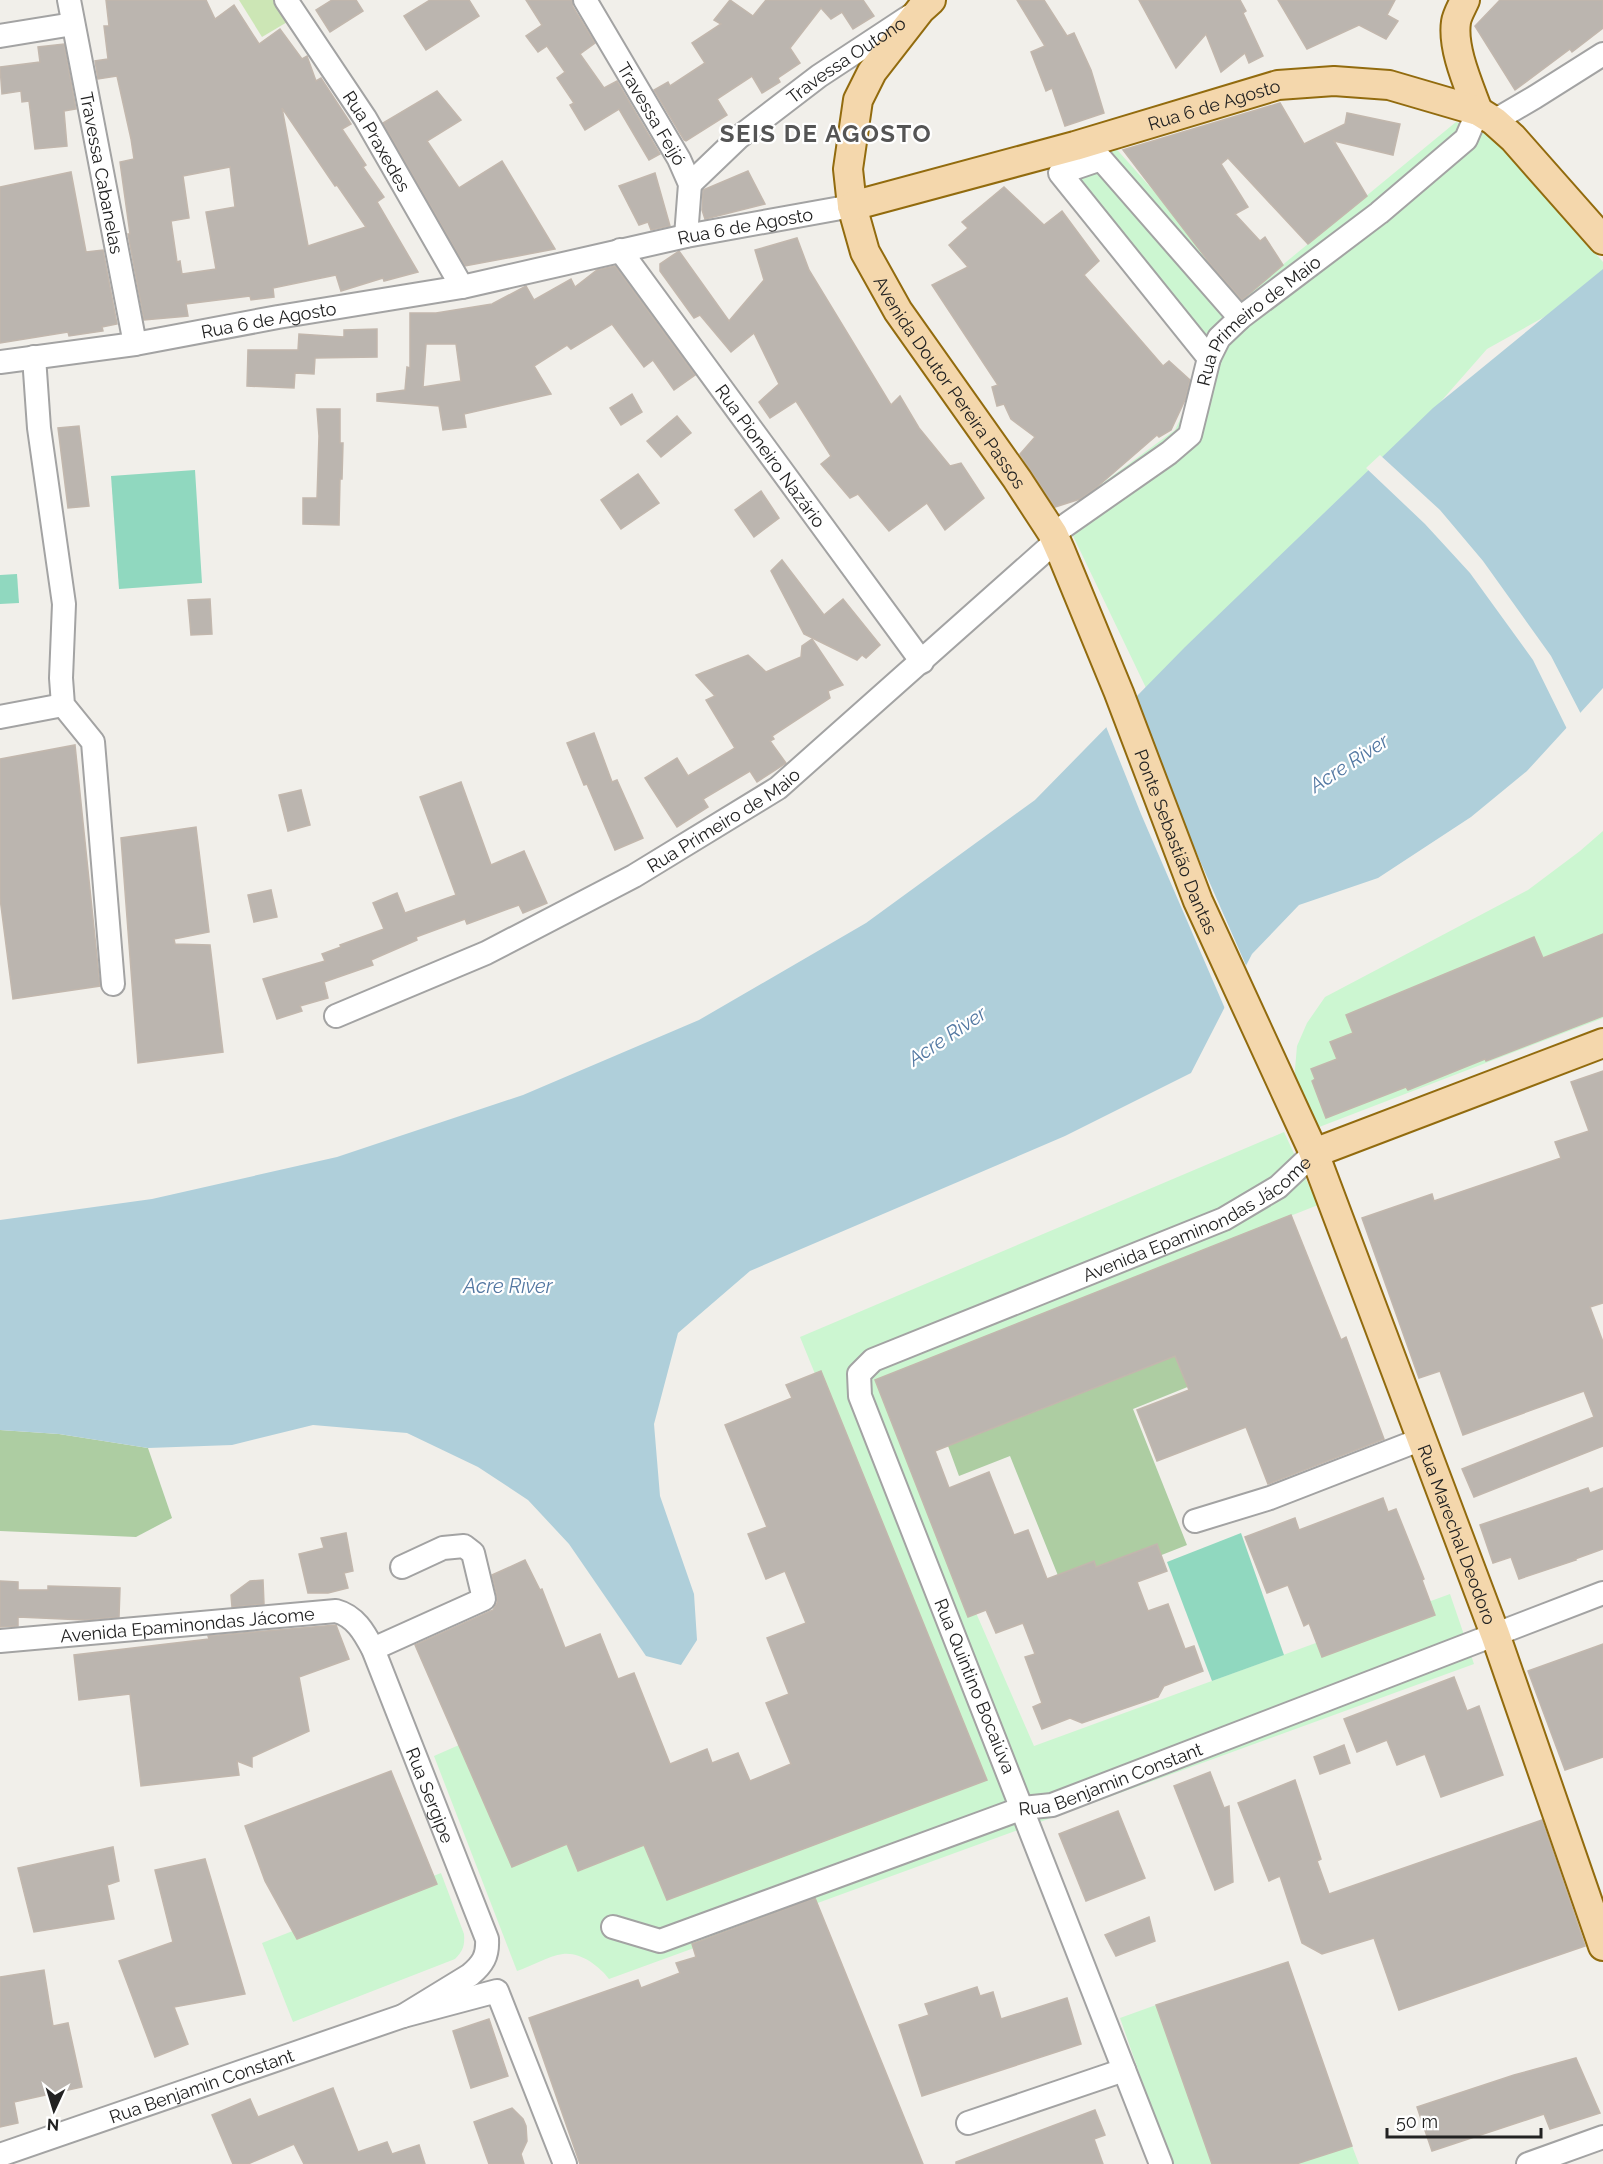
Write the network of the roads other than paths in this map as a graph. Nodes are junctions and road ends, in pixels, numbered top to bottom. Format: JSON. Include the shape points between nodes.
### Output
{"nodes":[{"id":1,"x":69,"y":0,"type":"edge"},
{"id":2,"x":286,"y":0,"type":"edge"},
{"id":3,"x":585,"y":0,"type":"edge"},
{"id":4,"x":1465,"y":0,"type":"edge"},
{"id":5,"x":926,"y":4,"type":"edge"},
{"id":6,"x":73,"y":24,"type":"junction"},
{"id":7,"x":0,"y":36,"type":"edge"},
{"id":8,"x":1603,"y":54,"type":"edge"},
{"id":9,"x":1495,"y":123,"type":"junction"},
{"id":10,"x":690,"y":184,"type":"junction"},
{"id":11,"x":852,"y":206,"type":"junction"},
{"id":12,"x":686,"y":236,"type":"junction"},
{"id":13,"x":1603,"y":240,"type":"edge"},
{"id":14,"x":620,"y":250,"type":"junction"},
{"id":15,"x":462,"y":287,"type":"junction"},
{"id":16,"x":1240,"y":318,"type":"junction"},
{"id":17,"x":135,"y":344,"type":"junction"},
{"id":18,"x":34,"y":357,"type":"junction"},
{"id":19,"x":1209,"y":358,"type":"junction"},
{"id":20,"x":0,"y":362,"type":"edge"},
{"id":21,"x":1057,"y":543,"type":"junction"},
{"id":22,"x":922,"y":662,"type":"junction"},
{"id":23,"x":63,"y":705,"type":"junction"},
{"id":24,"x":0,"y":717,"type":"edge"},
{"id":25,"x":112,"y":984,"type":"dead end"},
{"id":26,"x":336,"y":1016,"type":"dead end"},
{"id":27,"x":1603,"y":1043,"type":"edge"},
{"id":28,"x":1302,"y":1126,"type":"joint"},
{"id":29,"x":1314,"y":1153,"type":"junction"},
{"id":30,"x":859,"y":1374,"type":"joint"},
{"id":31,"x":1422,"y":1439,"type":"junction"},
{"id":32,"x":1195,"y":1521,"type":"dead end"},
{"id":33,"x":402,"y":1567,"type":"dead end"},
{"id":34,"x":1603,"y":1593,"type":"edge"},
{"id":35,"x":1495,"y":1634,"type":"junction"},
{"id":36,"x":0,"y":1641,"type":"edge"},
{"id":37,"x":369,"y":1641,"type":"junction"},
{"id":38,"x":1023,"y":1808,"type":"junction"},
{"id":39,"x":613,"y":1927,"type":"dead end"},
{"id":40,"x":1603,"y":1946,"type":"edge"},
{"id":41,"x":486,"y":1958,"type":"joint"},
{"id":42,"x":402,"y":2016,"type":"junction"},
{"id":43,"x":1124,"y":2070,"type":"junction"},
{"id":44,"x":968,"y":2123,"type":"dead end"},
{"id":45,"x":1603,"y":2137,"type":"edge"},
{"id":46,"x":0,"y":2156,"type":"edge"},
{"id":47,"x":565,"y":2164,"type":"edge"},
{"id":48,"x":1161,"y":2164,"type":"edge"},
{"id":49,"x":1528,"y":2164,"type":"edge"}],
"edges":[{"from":1,"to":6,"type":"street","name":"Travessa Cabanelas"},
{"from":2,"to":15,"type":"street","name":"Rua Praxedes","via":[[365,118]]},
{"from":3,"to":10,"type":"street","name":"Travessa Feijó"},
{"from":4,"to":9,"type":"main road","via":[[1456,22],[1464,73]]},
{"from":5,"to":10,"type":"street","name":"Travessa Outono","via":[[819,76],[738,138]]},
{"from":5,"to":11,"type":"main road","name":"Avenida Doutor Pereira Passos","via":[[872,72],[858,100],[848,170]]},
{"from":6,"to":7,"type":"street"},
{"from":6,"to":17,"type":"street","name":"Travessa Cabanelas"},
{"from":8,"to":9,"type":"street"},
{"from":9,"to":11,"type":"main road","name":"Rua 6 de Agosto","via":[[1389,85],[1334,81],[1278,85],[1075,146]]},
{"from":9,"to":13,"type":"main road"},
{"from":9,"to":16,"type":"street","name":"Rua Primeiro de Maio","via":[[1466,139],[1379,213]]},
{"from":10,"to":12,"type":"street","name":"Travessa Feijó"},
{"from":11,"to":12,"type":"street","name":"Rua 6 de Agosto"},
{"from":11,"to":21,"type":"main road","name":"Avenida Doutor Pereira Passos","via":[[865,252],[898,312],[1017,478]]},
{"from":12,"to":14,"type":"street","name":"Rua 6 de Agosto"},
{"from":14,"to":15,"type":"street","name":"Rua 6 de Agosto"},
{"from":14,"to":22,"type":"street","name":"Rua Pioneiro Nazário"},
{"from":15,"to":17,"type":"street","name":"Rua 6 de Agosto"},
{"from":16,"to":19,"type":"street","name":"Rua Primeiro de Maio","via":[[1219,338]]},
{"from":16,"to":19,"type":"street","via":[[1101,159],[1060,173]]},
{"from":17,"to":18,"type":"street","name":"Rua 6 de Agosto"},
{"from":18,"to":20,"type":"street","name":"Rua 6 de Agosto"},
{"from":18,"to":23,"type":"street","via":[[39,428],[64,604]]},
{"from":19,"to":21,"type":"street","name":"Rua Primeiro de Maio","via":[[1190,435]]},
{"from":21,"to":22,"type":"street","name":"Rua Primeiro de Maio"},
{"from":21,"to":28,"type":"main road","name":"Ponte Sebastião Dantas","via":[[1198,901]]},
{"from":22,"to":26,"type":"street","name":"Rua Primeiro de Maio","via":[[778,789],[634,876],[486,953]]},
{"from":23,"to":24,"type":"street"},
{"from":23,"to":25,"type":"street","via":[[93,742]]},
{"from":27,"to":29,"type":"main road","name":"Avenida Epaminondas Jácome"},
{"from":28,"to":29,"type":"main road","name":"Rua Marechal Deodoro"},
{"from":29,"to":30,"type":"street","name":"Avenida Epaminondas Jácome","via":[[1278,1187],[1224,1219],[873,1360]]},
{"from":29,"to":31,"type":"main road","name":"Rua Marechal Deodoro"},
{"from":30,"to":38,"type":"street","name":"Rua Quintino Bocaiúva","via":[[860,1396]]},
{"from":31,"to":32,"type":"street","via":[[1269,1498]]},
{"from":31,"to":35,"type":"main road","name":"Rua Marechal Deodoro"},
{"from":33,"to":37,"type":"street","via":[[443,1548],[464,1546],[472,1553],[484,1599]]},
{"from":34,"to":35,"type":"street","name":"Rua Benjamin Constant"},
{"from":35,"to":38,"type":"street","name":"Rua Benjamin Constant","via":[[1052,1805]]},
{"from":35,"to":40,"type":"main road","name":"Rua Marechal Deodoro"},
{"from":36,"to":37,"type":"street","name":"Avenida Epaminondas Jácome","via":[[336,1611],[348,1614]]},
{"from":37,"to":41,"type":"street","name":"Rua Sergipe","via":[[487,1939]]},
{"from":38,"to":39,"type":"street","name":"Rua Benjamin Constant","via":[[660,1941]]},
{"from":38,"to":43,"type":"street","name":"Rua Quintino Bocaiúva"},
{"from":41,"to":42,"type":"street","name":"Rua Benjamin Constant","via":[[470,1975]]},
{"from":42,"to":46,"type":"street","name":"Rua Benjamin Constant"},
{"from":42,"to":47,"type":"street","name":"Rua Benjamin Constant","via":[[497,1991]]},
{"from":43,"to":44,"type":"street"},
{"from":43,"to":48,"type":"street","name":"Rua Quintino Bocaiúva"},
{"from":45,"to":49,"type":"street"}]}
